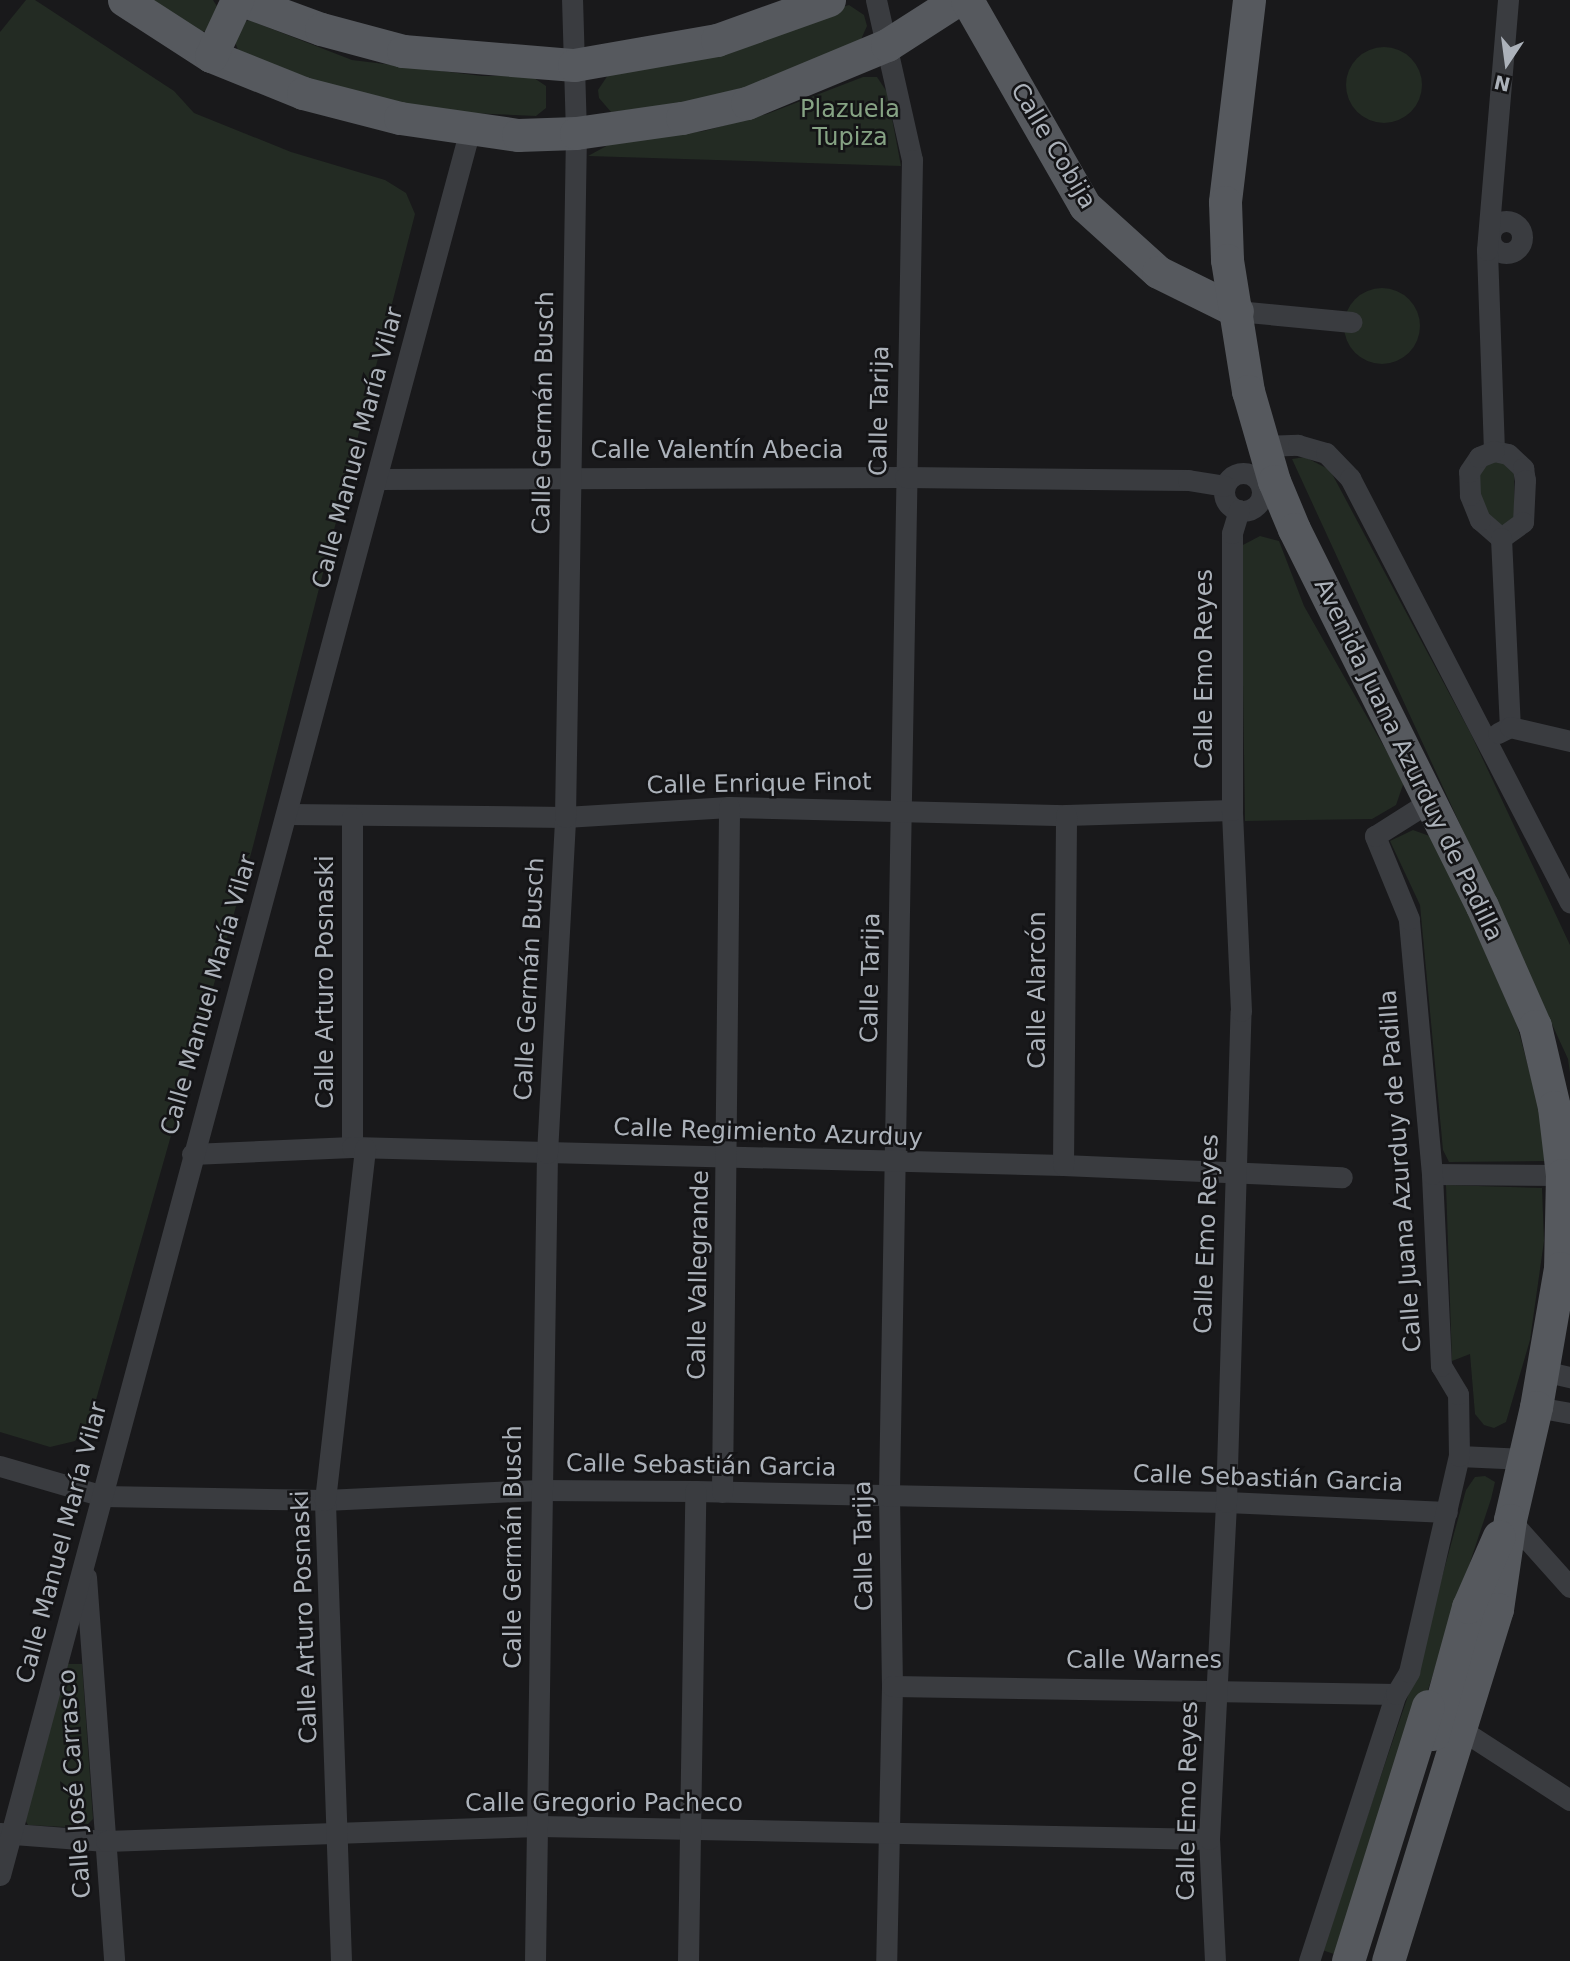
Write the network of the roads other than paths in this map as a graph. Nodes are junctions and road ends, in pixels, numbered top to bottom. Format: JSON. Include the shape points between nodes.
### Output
{"nodes":[{"id":1,"x":124,"y":0,"type":"edge"},
{"id":2,"x":240,"y":0,"type":"edge"},
{"id":3,"x":572,"y":0,"type":"edge"},
{"id":4,"x":829,"y":0,"type":"edge"},
{"id":5,"x":876,"y":0,"type":"edge"},
{"id":6,"x":957,"y":0,"type":"edge"},
{"id":7,"x":967,"y":0,"type":"edge"},
{"id":8,"x":1249,"y":0,"type":"edge"},
{"id":9,"x":1508,"y":0,"type":"edge"},
{"id":10,"x":887,"y":45,"type":"junction"},
{"id":11,"x":211,"y":56,"type":"junction"},
{"id":12,"x":574,"y":65,"type":"junction"},
{"id":13,"x":470,"y":130,"type":"junction"},
{"id":14,"x":576,"y":133,"type":"junction"},
{"id":15,"x":1237,"y":311,"type":"junction"},
{"id":16,"x":1351,"y":322,"type":"dead end"},
{"id":17,"x":1264,"y":446,"type":"junction"},
{"id":18,"x":1494,"y":451,"type":"junction"},
{"id":19,"x":905,"y":477,"type":"junction"},
{"id":20,"x":569,"y":478,"type":"junction"},
{"id":21,"x":377,"y":480,"type":"junction"},
{"id":22,"x":1242,"y":493,"type":"junction"},
{"id":23,"x":1294,"y":529,"type":"junction"},
{"id":24,"x":1501,"y":538,"type":"junction"},
{"id":25,"x":1510,"y":727,"type":"junction"},
{"id":26,"x":1489,"y":738,"type":"junction"},
{"id":27,"x":1570,"y":741,"type":"edge"},
{"id":28,"x":1427,"y":803,"type":"junction"},
{"id":29,"x":729,"y":807,"type":"junction"},
{"id":30,"x":900,"y":808,"type":"junction"},
{"id":31,"x":1232,"y":810,"type":"junction"},
{"id":32,"x":287,"y":814,"type":"junction"},
{"id":33,"x":1066,"y":815,"type":"junction"},
{"id":34,"x":352,"y":817,"type":"junction"},
{"id":35,"x":565,"y":817,"type":"junction"},
{"id":36,"x":1570,"y":902,"type":"edge"},
{"id":37,"x":358,"y":1147,"type":"junction"},
{"id":38,"x":547,"y":1153,"type":"junction"},
{"id":39,"x":192,"y":1154,"type":"junction"},
{"id":40,"x":727,"y":1159,"type":"junction"},
{"id":41,"x":895,"y":1164,"type":"junction"},
{"id":42,"x":1063,"y":1165,"type":"junction"},
{"id":43,"x":1235,"y":1174,"type":"junction"},
{"id":44,"x":1432,"y":1174,"type":"junction"},
{"id":45,"x":1562,"y":1175,"type":"junction"},
{"id":46,"x":1342,"y":1177,"type":"dead end"},
{"id":47,"x":1556,"y":1374,"type":"edge"},
{"id":48,"x":1536,"y":1407,"type":"junction"},
{"id":49,"x":1570,"y":1413,"type":"edge"},
{"id":50,"x":1459,"y":1456,"type":"junction"},
{"id":51,"x":1526,"y":1459,"type":"junction"},
{"id":52,"x":0,"y":1466,"type":"edge"},
{"id":53,"x":539,"y":1490,"type":"junction"},
{"id":54,"x":695,"y":1491,"type":"junction"},
{"id":55,"x":722,"y":1492,"type":"junction"},
{"id":56,"x":889,"y":1495,"type":"junction"},
{"id":57,"x":103,"y":1496,"type":"junction"},
{"id":58,"x":325,"y":1500,"type":"junction"},
{"id":59,"x":1226,"y":1502,"type":"junction"},
{"id":60,"x":1447,"y":1512,"type":"junction"},
{"id":61,"x":1510,"y":1520,"type":"junction"},
{"id":62,"x":85,"y":1561,"type":"junction"},
{"id":63,"x":1570,"y":1587,"type":"edge"},
{"id":64,"x":1483,"y":1608,"type":"junction"},
{"id":65,"x":892,"y":1686,"type":"junction"},
{"id":66,"x":1216,"y":1687,"type":"junction"},
{"id":67,"x":1396,"y":1694,"type":"junction"},
{"id":68,"x":1450,"y":1746,"type":"junction"},
{"id":69,"x":1570,"y":1800,"type":"edge"},
{"id":70,"x":539,"y":1826,"type":"junction"},
{"id":71,"x":691,"y":1830,"type":"junction"},
{"id":72,"x":338,"y":1834,"type":"junction"},
{"id":73,"x":888,"y":1834,"type":"junction"},
{"id":74,"x":5,"y":1835,"type":"edge"},
{"id":75,"x":1209,"y":1839,"type":"junction"},
{"id":76,"x":106,"y":1841,"type":"junction"},
{"id":77,"x":0,"y":1875,"type":"edge"},
{"id":78,"x":114,"y":1961,"type":"edge"},
{"id":79,"x":341,"y":1961,"type":"edge"},
{"id":80,"x":535,"y":1961,"type":"edge"},
{"id":81,"x":688,"y":1961,"type":"edge"},
{"id":82,"x":886,"y":1961,"type":"edge"},
{"id":83,"x":1214,"y":1961,"type":"edge"},
{"id":84,"x":1309,"y":1961,"type":"edge"},
{"id":85,"x":1348,"y":1961,"type":"edge"},
{"id":86,"x":1366,"y":1961,"type":"edge"},
{"id":87,"x":1388,"y":1961,"type":"edge"},
{"id":88,"x":1409,"y":1961,"type":"edge"}],
"edges":[{"from":1,"to":11,"type":"main road"},
{"from":2,"to":11,"type":"main road"},
{"from":2,"to":12,"type":"main road","via":[[403,51]]},
{"from":3,"to":12,"type":"street","name":"Calle Germán Busch"},
{"from":4,"to":12,"type":"main road","via":[[717,40]]},
{"from":5,"to":10,"type":"street","name":"Calle Tarija"},
{"from":6,"to":10,"type":"main road"},
{"from":7,"to":15,"type":"main road","name":"Calle Cobija","via":[[1085,206],[1158,272]]},
{"from":8,"to":15,"type":"main road","name":"Avenida Juana Azurduy de Padilla","via":[[1225,202],[1227,260]]},
{"from":9,"to":18,"type":"street","via":[[1489,236]]},
{"from":10,"to":14,"type":"main road","via":[[747,103],[682,118]]},
{"from":10,"to":19,"type":"street","name":"Calle Tarija","via":[[912,160]]},
{"from":11,"to":13,"type":"main road","via":[[303,93]]},
{"from":12,"to":14,"type":"street","name":"Calle Germán Busch"},
{"from":13,"to":14,"type":"main road"},
{"from":13,"to":21,"type":"street","name":"Calle Manuel María Vilar"},
{"from":14,"to":20,"type":"street","name":"Calle Germán Busch"},
{"from":15,"to":16,"type":"street"},
{"from":15,"to":17,"type":"main road","name":"Avenida Juana Azurduy de Padilla","via":[[1248,391]]},
{"from":17,"to":22,"type":"main road","via":[[1253,454]]},
{"from":17,"to":23,"type":"main road","name":"Avenida Juana Azurduy de Padilla"},
{"from":17,"to":26,"type":"street","via":[[1298,445],[1326,453],[1350,478]]},
{"from":18,"to":24,"type":"street","via":[[1479,457],[1469,472],[1470,495],[1480,520]]},
{"from":18,"to":24,"type":"street","via":[[1508,454],[1524,468],[1525,480],[1523,522],[1514,533]]},
{"from":19,"to":20,"type":"street","name":"Calle Valentín Abecia"},
{"from":19,"to":22,"type":"street","name":"Calle Valentín Abecia","via":[[1188,480]]},
{"from":19,"to":30,"type":"street","name":"Calle Tarija"},
{"from":20,"to":21,"type":"street","name":"Calle Valentín Abecia"},
{"from":20,"to":35,"type":"street","name":"Calle Germán Busch"},
{"from":21,"to":32,"type":"street","name":"Calle Manuel María Vilar"},
{"from":22,"to":23,"type":"main road"},
{"from":22,"to":31,"type":"street","name":"Calle Emo Reyes","via":[[1232,533]]},
{"from":23,"to":28,"type":"main road","name":"Avenida Juana Azurduy de Padilla"},
{"from":24,"to":25,"type":"street"},
{"from":25,"to":26,"type":"street"},
{"from":25,"to":27,"type":"street"},
{"from":26,"to":36,"type":"street"},
{"from":28,"to":44,"type":"street","name":"Calle Juana Azurduy de Padilla","via":[[1375,836],[1409,919]]},
{"from":28,"to":45,"type":"main road","name":"Avenida Juana Azurduy de Padilla","via":[[1482,906],[1535,1026],[1554,1107]]},
{"from":29,"to":30,"type":"street","name":"Calle Enrique Finot"},
{"from":29,"to":35,"type":"street","name":"Calle Enrique Finot"},
{"from":29,"to":40,"type":"street","name":"Calle Vallegrande"},
{"from":30,"to":33,"type":"street","name":"Calle Enrique Finot"},
{"from":30,"to":41,"type":"street","name":"Calle Tarija"},
{"from":31,"to":33,"type":"street","name":"Calle Enrique Finot"},
{"from":31,"to":43,"type":"street","name":"Calle Emo Reyes","via":[[1241,1011]]},
{"from":32,"to":34,"type":"street","name":"Calle Enrique Finot"},
{"from":32,"to":39,"type":"street","name":"Calle Manuel María Vilar"},
{"from":33,"to":42,"type":"street","name":"Calle Alarcón"},
{"from":34,"to":35,"type":"street","name":"Calle Enrique Finot"},
{"from":34,"to":37,"type":"street","name":"Calle Arturo Posnaski"},
{"from":35,"to":38,"type":"street","name":"Calle Germán Busch"},
{"from":37,"to":38,"type":"street","name":"Calle Regimiento Azurduy"},
{"from":37,"to":39,"type":"street","name":"Calle Regimiento Azurduy"},
{"from":37,"to":58,"type":"street","name":"Calle Arturo Posnaski"},
{"from":38,"to":40,"type":"street","name":"Calle Regimiento Azurduy"},
{"from":38,"to":53,"type":"street","name":"Calle Germán Busch"},
{"from":39,"to":57,"type":"street","name":"Calle Manuel María Vilar"},
{"from":40,"to":41,"type":"street","name":"Calle Regimiento Azurduy"},
{"from":40,"to":55,"type":"street","name":"Calle Vallegrande"},
{"from":41,"to":42,"type":"street","name":"Calle Regimiento Azurduy"},
{"from":41,"to":56,"type":"street","name":"Calle Tarija"},
{"from":42,"to":43,"type":"street","name":"Calle Regimiento Azurduy"},
{"from":43,"to":46,"type":"street","name":"Calle Regimiento Azurduy"},
{"from":43,"to":59,"type":"street","name":"Calle Emo Reyes"},
{"from":44,"to":45,"type":"street"},
{"from":44,"to":50,"type":"street","name":"Calle Juana Azurduy de Padilla","via":[[1441,1366],[1458,1394]]},
{"from":45,"to":47,"type":"main road","name":"Avenida Juana Azurduy de Padilla"},
{"from":47,"to":48,"type":"main road","name":"Avenida Juana Azurduy de Padilla"},
{"from":48,"to":49,"type":"street"},
{"from":48,"to":51,"type":"main road","name":"Avenida Juana Azurduy de Padilla"},
{"from":50,"to":51,"type":"street"},
{"from":50,"to":60,"type":"street","name":"Calle Juana Azurduy de Padilla"},
{"from":51,"to":61,"type":"main road","name":"Avenida Juana Azurduy de Padilla"},
{"from":52,"to":57,"type":"street","name":"Calle Sebastián Garcia"},
{"from":53,"to":54,"type":"street","name":"Calle Sebastián Garcia"},
{"from":53,"to":58,"type":"street","name":"Calle Sebastián Garcia"},
{"from":53,"to":70,"type":"street","name":"Calle Germán Busch"},
{"from":54,"to":55,"type":"street","name":"Calle Sebastián Garcia"},
{"from":54,"to":71,"type":"street"},
{"from":55,"to":56,"type":"street","name":"Calle Sebastián Garcia"},
{"from":56,"to":59,"type":"street","name":"Calle Sebastián Garcia"},
{"from":56,"to":65,"type":"street","name":"Calle Tarija"},
{"from":57,"to":58,"type":"street","name":"Calle Sebastián Garcia"},
{"from":57,"to":62,"type":"street","name":"Calle Manuel María Vilar"},
{"from":58,"to":72,"type":"street","name":"Calle Arturo Posnaski"},
{"from":59,"to":60,"type":"street","name":"Calle Sebastián Garcia"},
{"from":59,"to":66,"type":"street","name":"Calle Emo Reyes"},
{"from":60,"to":67,"type":"street","name":"Calle Juana Azurduy de Padilla","via":[[1409,1672]]},
{"from":61,"to":63,"type":"street"},
{"from":61,"to":64,"type":"main road","name":"Avenida Juana Azurduy de Padilla"},
{"from":62,"to":74,"type":"street","name":"Calle Manuel María Vilar"},
{"from":62,"to":76,"type":"street","name":"Calle José Carrasco"},
{"from":64,"to":68,"type":"main road"},
{"from":64,"to":68,"type":"main road","name":"Avenida Juana Azurduy de Padilla"},
{"from":64,"to":85,"type":"main road","via":[[1449,1642]]},
{"from":65,"to":66,"type":"street","name":"Calle Warnes"},
{"from":65,"to":73,"type":"street","name":"Calle Tarija"},
{"from":66,"to":67,"type":"street","name":"Calle Warnes"},
{"from":66,"to":75,"type":"street","name":"Calle Emo Reyes"},
{"from":67,"to":84,"type":"street","name":"Calle Juana Azurduy de Padilla"},
{"from":68,"to":69,"type":"street"},
{"from":68,"to":86,"type":"main road"},
{"from":68,"to":87,"type":"main road"},
{"from":68,"to":88,"type":"main road"},
{"from":70,"to":71,"type":"street","name":"Calle Gregorio Pacheco"},
{"from":70,"to":72,"type":"street","name":"Calle Gregorio Pacheco"},
{"from":70,"to":80,"type":"street","name":"Calle Germán Busch"},
{"from":71,"to":73,"type":"street","name":"Calle Gregorio Pacheco"},
{"from":71,"to":81,"type":"street"},
{"from":72,"to":76,"type":"street","name":"Calle Gregorio Pacheco"},
{"from":72,"to":79,"type":"street","name":"Calle Arturo Posnaski"},
{"from":73,"to":75,"type":"street","name":"Calle Gregorio Pacheco"},
{"from":73,"to":82,"type":"street","name":"Calle Tarija"},
{"from":74,"to":76,"type":"street","name":"Calle Gregorio Pacheco"},
{"from":74,"to":77,"type":"street","name":"Calle Manuel María Vilar"},
{"from":75,"to":83,"type":"street","name":"Calle Emo Reyes"},
{"from":76,"to":78,"type":"street","name":"Calle José Carrasco"}]}
